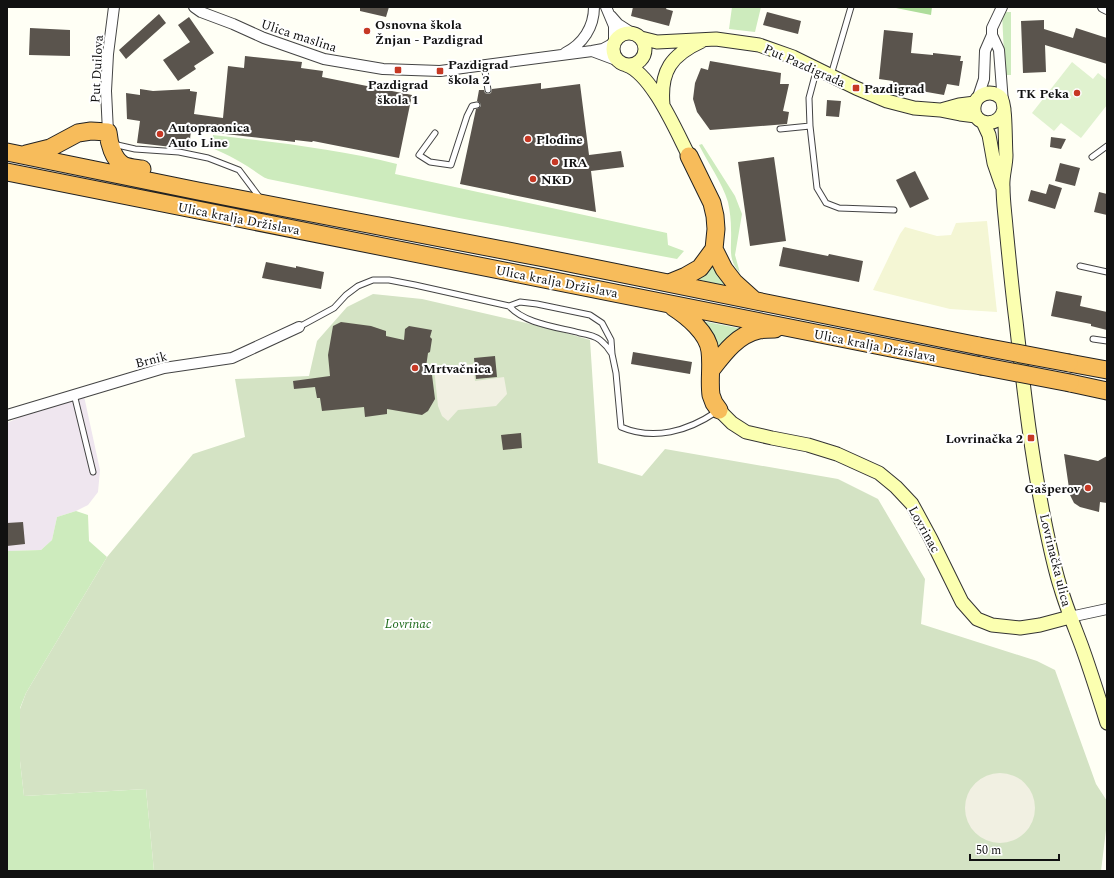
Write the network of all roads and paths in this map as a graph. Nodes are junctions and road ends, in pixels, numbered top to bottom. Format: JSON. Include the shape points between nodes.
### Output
{"nodes":[{"id":1,"x":114,"y":7,"type":"edge"},
{"id":2,"x":194,"y":7,"type":"edge"},
{"id":3,"x":594,"y":7,"type":"edge"},
{"id":4,"x":851,"y":7,"type":"edge"},
{"id":5,"x":1002,"y":7,"type":"edge"},
{"id":6,"x":1103,"y":7,"type":"edge"},
{"id":7,"x":1107,"y":9,"type":"edge"},
{"id":8,"x":608,"y":12,"type":"edge"},
{"id":9,"x":992,"y":35,"type":"junction"},
{"id":10,"x":637,"y":36,"type":"junction"},
{"id":11,"x":708,"y":39,"type":"junction"},
{"id":12,"x":614,"y":42,"type":"junction"},
{"id":13,"x":666,"y":42,"type":"junction"},
{"id":14,"x":592,"y":51,"type":"junction"},
{"id":15,"x":559,"y":56,"type":"junction"},
{"id":16,"x":643,"y":56,"type":"junction"},
{"id":17,"x":621,"y":62,"type":"junction"},
{"id":18,"x":484,"y":65,"type":"junction"},
{"id":19,"x":817,"y":68,"type":"junction"},
{"id":20,"x":831,"y":76,"type":"junction"},
{"id":21,"x":648,"y":81,"type":"junction"},
{"id":22,"x":488,"y":90,"type":"dead end"},
{"id":23,"x":477,"y":105,"type":"dead end"},
{"id":24,"x":1004,"y":106,"type":"junction"},
{"id":25,"x":663,"y":107,"type":"junction"},
{"id":26,"x":978,"y":109,"type":"junction"},
{"id":27,"x":810,"y":126,"type":"junction"},
{"id":28,"x":780,"y":129,"type":"dead end"},
{"id":29,"x":435,"y":133,"type":"dead end"},
{"id":30,"x":108,"y":138,"type":"junction"},
{"id":31,"x":1107,"y":146,"type":"edge"},
{"id":32,"x":15,"y":153,"type":"edge"},
{"id":33,"x":689,"y":156,"type":"joint"},
{"id":34,"x":1092,"y":158,"type":"dead end"},
{"id":35,"x":7,"y":172,"type":"edge"},
{"id":36,"x":1002,"y":186,"type":"junction"},
{"id":37,"x":198,"y":191,"type":"junction"},
{"id":38,"x":264,"y":204,"type":"junction"},
{"id":39,"x":894,"y":210,"type":"dead end"},
{"id":40,"x":714,"y":249,"type":"junction"},
{"id":41,"x":1080,"y":266,"type":"dead end"},
{"id":42,"x":1107,"y":272,"type":"edge"},
{"id":43,"x":668,"y":283,"type":"junction"},
{"id":44,"x":754,"y":300,"type":"junction"},
{"id":45,"x":668,"y":303,"type":"junction"},
{"id":46,"x":509,"y":306,"type":"junction"},
{"id":47,"x":299,"y":327,"type":"joint"},
{"id":48,"x":788,"y":328,"type":"junction"},
{"id":49,"x":1093,"y":339,"type":"dead end"},
{"id":50,"x":1107,"y":341,"type":"edge"},
{"id":51,"x":612,"y":354,"type":"junction"},
{"id":52,"x":711,"y":370,"type":"junction"},
{"id":53,"x":1107,"y":370,"type":"edge"},
{"id":54,"x":1107,"y":391,"type":"edge"},
{"id":55,"x":74,"y":394,"type":"junction"},
{"id":56,"x":719,"y":410,"type":"junction"},
{"id":57,"x":7,"y":416,"type":"edge"},
{"id":58,"x":93,"y":472,"type":"dead end"},
{"id":59,"x":1107,"y":609,"type":"edge"},
{"id":60,"x":1070,"y":617,"type":"junction"},
{"id":61,"x":1107,"y":723,"type":"edge"}],
"edges":[{"from":1,"to":30,"type":"street","name":"Put Duilova","via":[[106,91]]},
{"from":2,"to":18,"type":"street","name":"Ulica maslina","via":[[264,38],[324,59],[409,71],[440,71]]},
{"from":3,"to":15,"type":"street","via":[[588,32],[573,48]]},
{"from":4,"to":20,"type":"lane"},
{"from":5,"to":9,"type":"street","via":[[992,28]]},
{"from":6,"to":7,"type":"street"},
{"from":8,"to":10,"type":"street","name":"Put Pazdigrada","via":[[618,24]]},
{"from":8,"to":12,"type":"street","name":"Put Pazdigrada","via":[[615,33]]},
{"from":9,"to":24,"type":"street","via":[[999,50]]},
{"from":9,"to":26,"type":"street","via":[[985,51],[984,79]]},
{"from":10,"to":12,"type":"street","via":[[622,34]]},
{"from":10,"to":13,"type":"street","name":"Put Pazdigrada","via":[[650,41]]},
{"from":10,"to":16,"type":"street","via":[[645,46]]},
{"from":11,"to":13,"type":"street","name":"Put Pazdigrada"},
{"from":11,"to":19,"type":"street","name":"Put Pazdigrada","via":[[759,45]]},
{"from":11,"to":25,"type":"street","via":[[683,52],[668,67],[664,79]]},
{"from":12,"to":14,"type":"street","name":"Ulica maslina"},
{"from":12,"to":17,"type":"street","via":[[612,51]]},
{"from":13,"to":16,"type":"street","name":"Put Pazdigrada"},
{"from":14,"to":15,"type":"street","name":"Ulica maslina"},
{"from":14,"to":17,"type":"street","name":"Ulica maslina"},
{"from":15,"to":18,"type":"street","name":"Ulica maslina"},
{"from":16,"to":17,"type":"street","via":[[636,63]]},
{"from":16,"to":21,"type":"street"},
{"from":17,"to":21,"type":"street"},
{"from":18,"to":22,"type":"lane"},
{"from":19,"to":20,"type":"street","name":"Put Pazdigrada"},
{"from":19,"to":27,"type":"lane","via":[[809,98]]},
{"from":20,"to":26,"type":"street","name":"Put Pazdigrada","via":[[887,102],[960,114]]},
{"from":21,"to":25,"type":"street"},
{"from":23,"to":29,"type":"lane","via":[[472,106],[467,116],[451,165],[430,162],[419,155]]},
{"from":24,"to":26,"type":"street","via":[[998,96],[986,93]]},
{"from":24,"to":26,"type":"street","via":[[1001,118],[990,123]]},
{"from":24,"to":36,"type":"street","via":[[1006,162]]},
{"from":25,"to":33,"type":"street"},
{"from":26,"to":36,"type":"street","via":[[989,134],[994,163]]},
{"from":27,"to":28,"type":"lane"},
{"from":27,"to":39,"type":"lane","via":[[817,188],[826,203],[839,208]]},
{"from":30,"to":32,"type":"highway","via":[[91,131],[78,133],[41,151]]},
{"from":30,"to":37,"type":"highway","via":[[117,158],[124,166],[186,178]]},
{"from":30,"to":38,"type":"lane","via":[[135,149],[180,152],[208,158],[239,170]]},
{"from":31,"to":34,"type":"lane"},
{"from":32,"to":37,"type":"highway","name":"Ulica kralja Držislava"},
{"from":33,"to":40,"type":"highway","via":[[712,203],[716,229]]},
{"from":35,"to":45,"type":"highway","name":"Ulica kralja Držislava"},
{"from":36,"to":60,"type":"street","name":"Lovrinačka ulica","via":[[1035,462],[1047,532]]},
{"from":37,"to":38,"type":"highway","name":"Ulica kralja Držislava"},
{"from":38,"to":43,"type":"highway","name":"Ulica kralja Držislava"},
{"from":40,"to":43,"type":"highway","via":[[700,268]]},
{"from":40,"to":44,"type":"highway","via":[[734,282]]},
{"from":41,"to":42,"type":"lane"},
{"from":43,"to":44,"type":"highway","name":"Ulica kralja Držislava"},
{"from":44,"to":53,"type":"highway","name":"Ulica kralja Držislava","bridge":true},
{"from":45,"to":48,"type":"highway","name":"Ulica kralja Držislava"},
{"from":45,"to":52,"type":"highway","via":[[688,316],[702,332],[710,349]]},
{"from":46,"to":47,"type":"lane","via":[[389,280],[373,280],[358,286],[334,308]]},
{"from":46,"to":51,"type":"lane","via":[[526,319],[600,340]]},
{"from":46,"to":51,"type":"lane","via":[[520,302],[590,315],[602,323],[607,331]]},
{"from":47,"to":55,"type":"street","name":"Brnik","via":[[232,358],[164,368]]},
{"from":48,"to":52,"type":"highway","via":[[759,330],[741,338],[726,350]]},
{"from":48,"to":54,"type":"highway","name":"Ulica kralja Držislava","bridge":true},
{"from":49,"to":50,"type":"lane"},
{"from":51,"to":56,"type":"lane","via":[[620,427],[641,433],[672,432],[701,422]]},
{"from":52,"to":56,"type":"highway","via":[[711,395]]},
{"from":55,"to":57,"type":"street","name":"Brnik"},
{"from":55,"to":58,"type":"lane"},
{"from":56,"to":60,"type":"street","name":"Lovrinac","via":[[746,432],[808,445],[837,454],[879,473],[912,504],[962,602],[977,619],[992,625],[1020,628]]},
{"from":59,"to":60,"type":"street"},
{"from":60,"to":61,"type":"street","name":"Lovrinačka ulica"}]}
